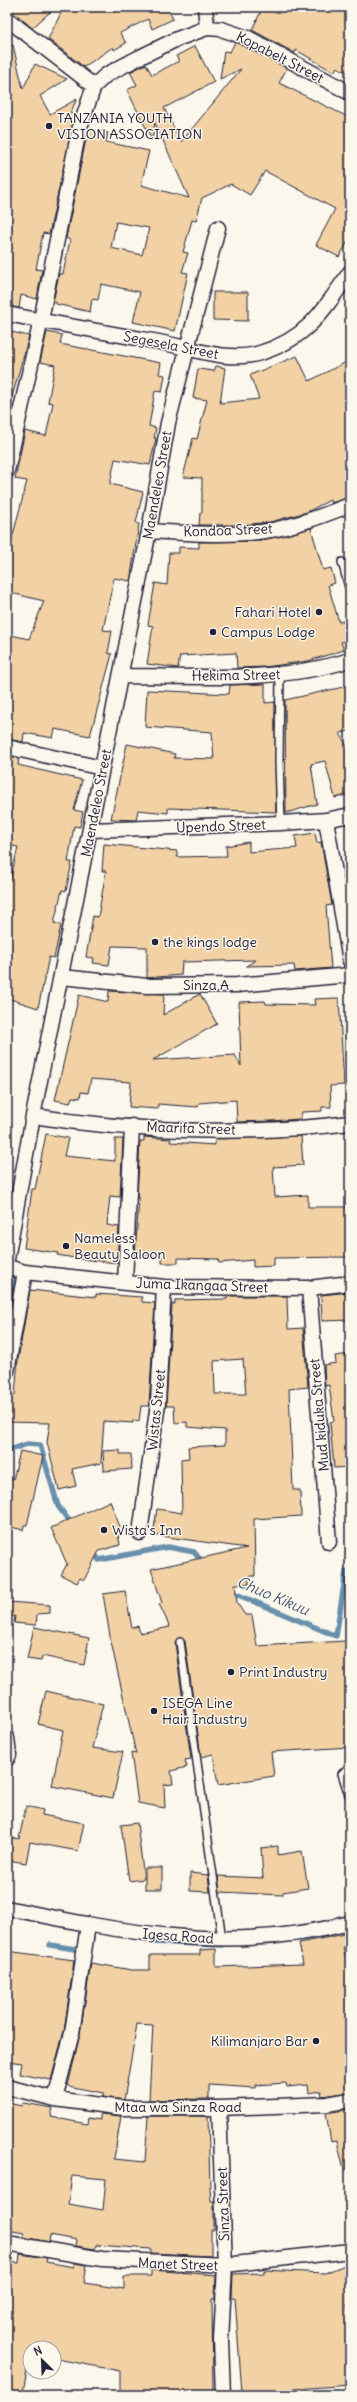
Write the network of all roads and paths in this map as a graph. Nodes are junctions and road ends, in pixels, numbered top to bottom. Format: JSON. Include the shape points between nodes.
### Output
{"nodes":[{"id":1,"x":204,"y":7,"type":"edge"},
{"id":2,"x":7,"y":19,"type":"edge"},
{"id":3,"x":207,"y":28,"type":"junction"},
{"id":4,"x":94,"y":86,"type":"junction"},
{"id":5,"x":350,"y":93,"type":"edge"},
{"id":6,"x":218,"y":228,"type":"dead end"},
{"id":7,"x":350,"y":272,"type":"edge"},
{"id":8,"x":7,"y":314,"type":"edge"},
{"id":9,"x":41,"y":320,"type":"junction"},
{"id":10,"x":188,"y":348,"type":"junction"},
{"id":11,"x":7,"y":471,"type":"edge"},
{"id":12,"x":350,"y":505,"type":"edge"},
{"id":13,"x":149,"y":531,"type":"junction"},
{"id":14,"x":342,"y":562,"type":"dead end"},
{"id":15,"x":350,"y":591,"type":"edge"},
{"id":16,"x":350,"y":660,"type":"edge"},
{"id":17,"x":280,"y":675,"type":"junction"},
{"id":18,"x":120,"y":676,"type":"junction"},
{"id":19,"x":7,"y":747,"type":"edge"},
{"id":20,"x":102,"y":768,"type":"junction"},
{"id":21,"x":350,"y":815,"type":"edge"},
{"id":22,"x":326,"y":820,"type":"junction"},
{"id":23,"x":281,"y":823,"type":"junction"},
{"id":24,"x":90,"y":830,"type":"junction"},
{"id":25,"x":350,"y":961,"type":"edge"},
{"id":26,"x":350,"y":975,"type":"edge"},
{"id":27,"x":62,"y":977,"type":"junction"},
{"id":28,"x":33,"y":1116,"type":"junction"},
{"id":29,"x":350,"y":1122,"type":"edge"},
{"id":30,"x":132,"y":1126,"type":"junction"},
{"id":31,"x":7,"y":1259,"type":"edge"},
{"id":32,"x":7,"y":1267,"type":"edge"},
{"id":33,"x":25,"y":1272,"type":"junction"},
{"id":34,"x":125,"y":1282,"type":"junction"},
{"id":35,"x":350,"y":1283,"type":"edge"},
{"id":36,"x":164,"y":1287,"type":"junction"},
{"id":37,"x":308,"y":1288,"type":"junction"},
{"id":38,"x":7,"y":1371,"type":"edge"},
{"id":39,"x":140,"y":1533,"type":"dead end"},
{"id":40,"x":329,"y":1542,"type":"dead end"},
{"id":41,"x":180,"y":1642,"type":"dead end"},
{"id":42,"x":7,"y":1738,"type":"edge"},
{"id":43,"x":7,"y":1759,"type":"edge"},
{"id":44,"x":350,"y":1766,"type":"edge"},
{"id":45,"x":350,"y":1798,"type":"edge"},
{"id":46,"x":7,"y":1908,"type":"edge"},
{"id":47,"x":350,"y":1923,"type":"edge"},
{"id":48,"x":88,"y":1925,"type":"junction"},
{"id":49,"x":222,"y":1939,"type":"junction"},
{"id":50,"x":7,"y":2087,"type":"edge"},
{"id":51,"x":55,"y":2099,"type":"junction"},
{"id":52,"x":350,"y":2100,"type":"edge"},
{"id":53,"x":219,"y":2108,"type":"junction"},
{"id":54,"x":7,"y":2243,"type":"edge"},
{"id":55,"x":350,"y":2251,"type":"edge"},
{"id":56,"x":226,"y":2265,"type":"junction"},
{"id":57,"x":223,"y":2395,"type":"edge"}],
"edges":[{"from":1,"to":3,"type":"street"},
{"from":2,"to":4,"type":"street"},
{"from":3,"to":4,"type":"street","via":[[138,58],[106,75]]},
{"from":3,"to":5,"type":"street","name":"Kopabelt Street","via":[[221,29],[248,38]]},
{"from":4,"to":9,"type":"street","via":[[79,130]]},
{"from":6,"to":10,"type":"street","name":"Maendeleo Street"},
{"from":7,"to":10,"type":"street","name":"Segesela Street","via":[[315,322],[295,337],[260,353],[222,356]]},
{"from":8,"to":9,"type":"street","name":"Segesela Street"},
{"from":9,"to":10,"type":"street","name":"Segesela Street"},
{"from":9,"to":11,"type":"street"},
{"from":10,"to":13,"type":"street","name":"Maendeleo Street","via":[[168,423]]},
{"from":12,"to":13,"type":"street","name":"Kondoa Street","via":[[309,521],[270,531],[204,534]]},
{"from":13,"to":18,"type":"street","name":"Maendeleo Street"},
{"from":14,"to":15,"type":"lane"},
{"from":16,"to":17,"type":"street","name":"Hekima Street","via":[[328,667]]},
{"from":17,"to":18,"type":"street","name":"Hekima Street"},
{"from":17,"to":23,"type":"lane"},
{"from":18,"to":20,"type":"street","name":"Maendeleo Street"},
{"from":19,"to":20,"type":"street"},
{"from":20,"to":24,"type":"street","name":"Maendeleo Street"},
{"from":21,"to":22,"type":"street","name":"Upendo Street"},
{"from":22,"to":23,"type":"street","name":"Upendo Street"},
{"from":22,"to":25,"type":"street"},
{"from":23,"to":24,"type":"street","name":"Upendo Street"},
{"from":24,"to":27,"type":"street","name":"Maendeleo Street"},
{"from":26,"to":27,"type":"street","name":"Sinza A","via":[[229,985],[147,986]]},
{"from":27,"to":28,"type":"street","name":"Maendeleo Street"},
{"from":28,"to":30,"type":"street","name":"Maarifa Street","via":[[96,1125]]},
{"from":28,"to":31,"type":"street","name":"Maendeleo Street"},
{"from":29,"to":30,"type":"street","name":"Maarifa Street","via":[[210,1131]]},
{"from":30,"to":34,"type":"street"},
{"from":32,"to":33,"type":"street","name":"Juma Ikangaa Street"},
{"from":33,"to":34,"type":"street","name":"Juma Ikangaa Street"},
{"from":33,"to":38,"type":"street"},
{"from":34,"to":36,"type":"street","name":"Juma Ikangaa Street"},
{"from":35,"to":37,"type":"street","name":"Juma Ikangaa Street"},
{"from":36,"to":37,"type":"street","name":"Juma Ikangaa Street"},
{"from":36,"to":39,"type":"street","name":"Wistas Street","via":[[158,1403]]},
{"from":37,"to":40,"type":"street","name":"Mud kiduka Street"},
{"from":41,"to":49,"type":"lane"},
{"from":42,"to":43,"type":"street"},
{"from":44,"to":45,"type":"lane","via":[[342,1774]]},
{"from":46,"to":48,"type":"street","name":"Igesa Road"},
{"from":47,"to":49,"type":"street","name":"Igesa Road","via":[[282,1935]]},
{"from":48,"to":49,"type":"street","name":"Igesa Road","via":[[158,1936]]},
{"from":48,"to":51,"type":"street","via":[[72,2033]]},
{"from":50,"to":51,"type":"street","name":"Mtaa wa Sinza Road"},
{"from":51,"to":53,"type":"street","name":"Mtaa wa Sinza Road","via":[[123,2108]]},
{"from":52,"to":53,"type":"street","name":"Mtaa wa Sinza Road","via":[[327,2104]]},
{"from":53,"to":56,"type":"street","name":"Sinza Street"},
{"from":54,"to":56,"type":"street","name":"Manet Street","via":[[102,2259]]},
{"from":55,"to":56,"type":"street","name":"Manet Street"},
{"from":56,"to":57,"type":"street","name":"Sinza Street","via":[[221,2340]]}]}
